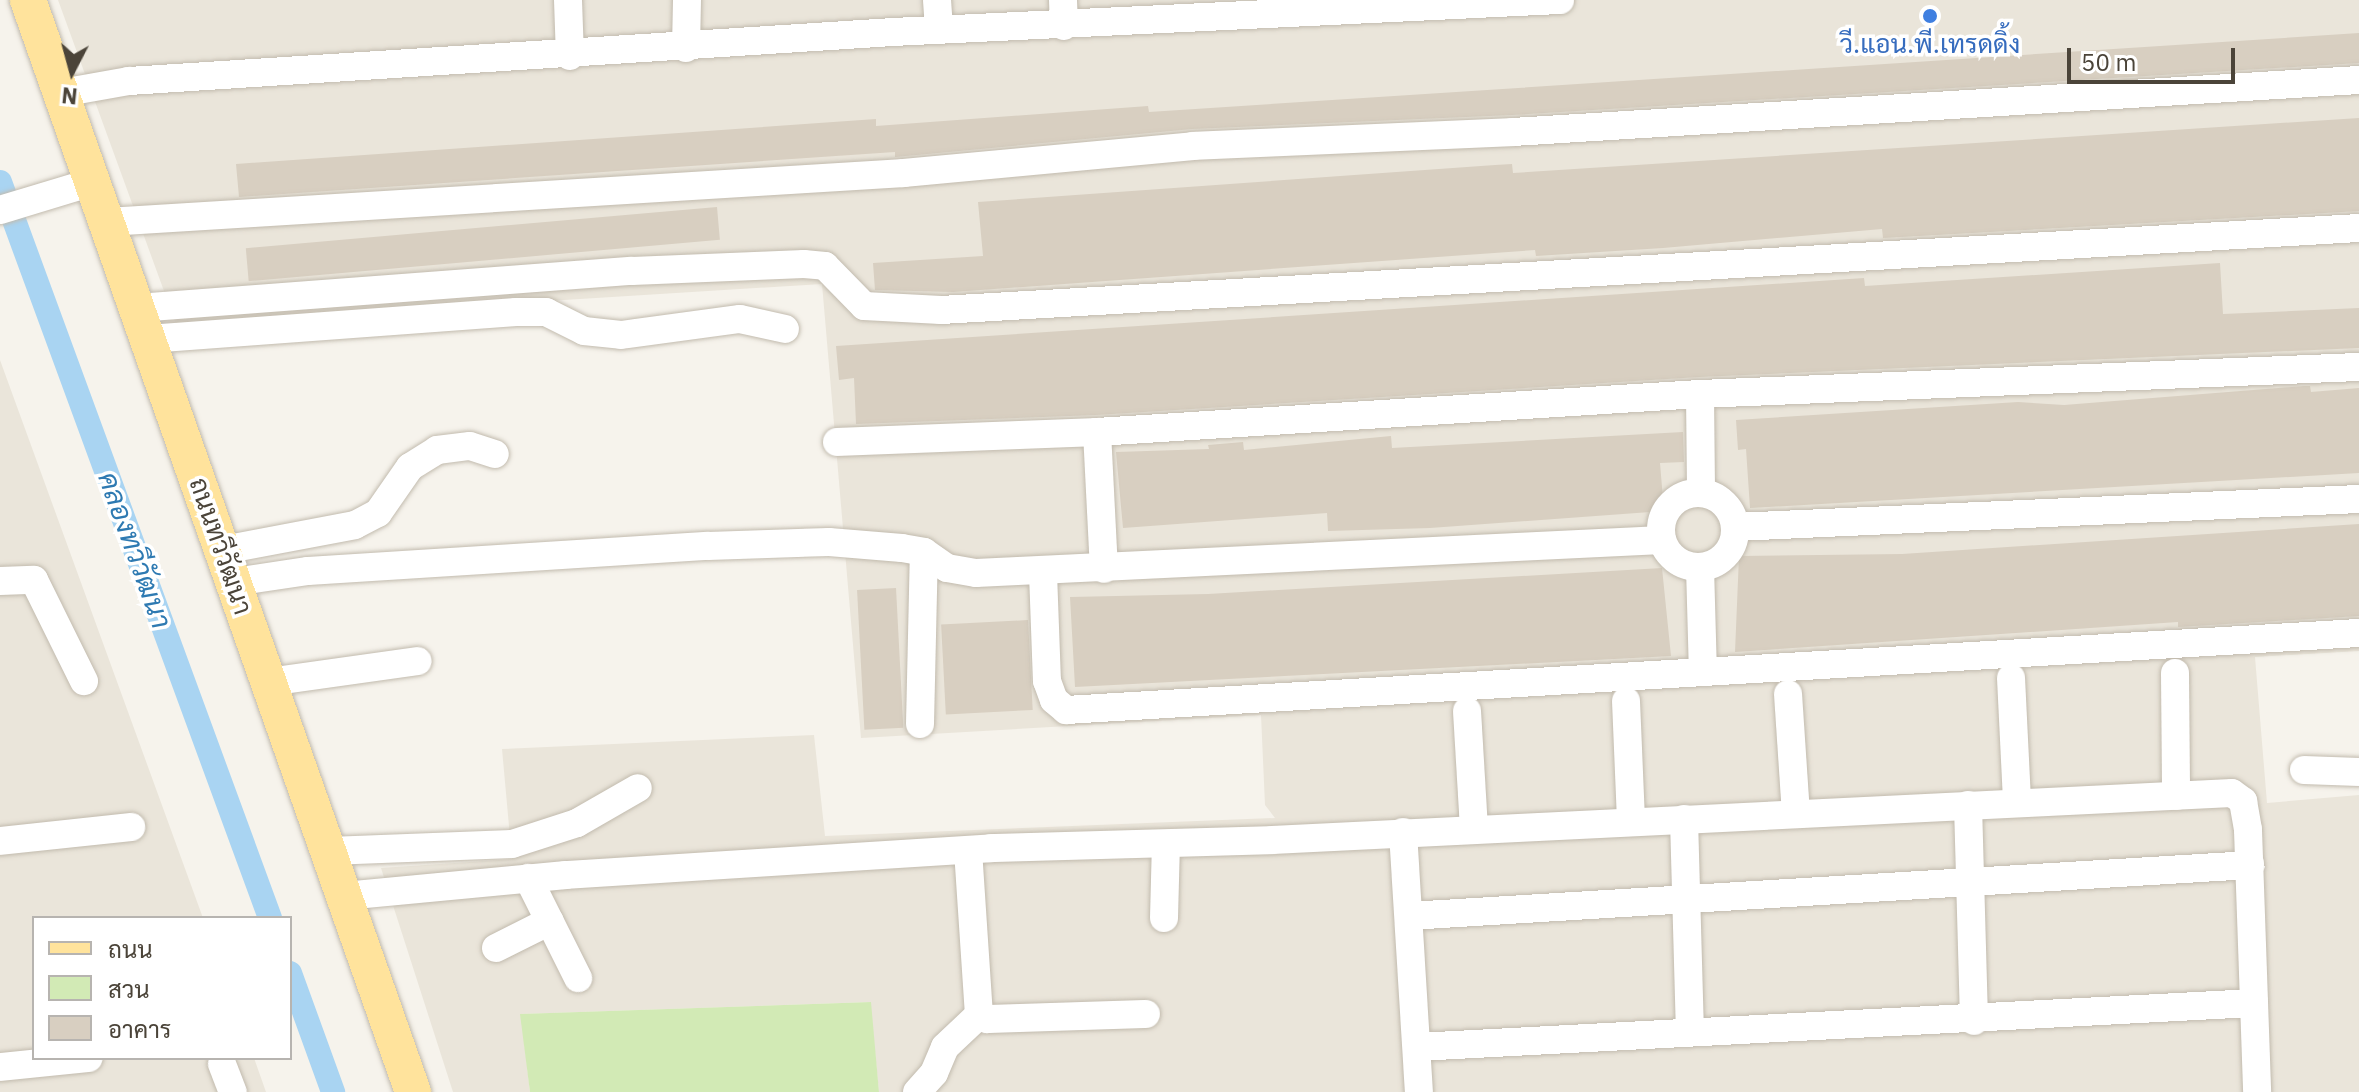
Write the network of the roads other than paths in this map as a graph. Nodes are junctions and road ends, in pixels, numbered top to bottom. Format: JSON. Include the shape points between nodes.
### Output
{"nodes":[{"id":1,"x":28,"y":0,"type":"edge"},
{"id":2,"x":568,"y":0,"type":"edge"},
{"id":3,"x":687,"y":0,"type":"edge"},
{"id":4,"x":937,"y":0,"type":"edge"},
{"id":5,"x":1550,"y":0,"type":"edge"},
{"id":6,"x":1063,"y":13,"type":"edge"},
{"id":7,"x":939,"y":30,"type":"junction"},
{"id":8,"x":686,"y":48,"type":"junction"},
{"id":9,"x":570,"y":56,"type":"junction"},
{"id":10,"x":2359,"y":80,"type":"edge"},
{"id":11,"x":61,"y":93,"type":"junction"},
{"id":12,"x":93,"y":182,"type":"junction"},
{"id":13,"x":0,"y":210,"type":"edge"},
{"id":14,"x":107,"y":222,"type":"junction"},
{"id":15,"x":2359,"y":228,"type":"edge"},
{"id":16,"x":143,"y":323,"type":"junction"},
{"id":17,"x":785,"y":329,"type":"dead end"},
{"id":18,"x":2359,"y":367,"type":"edge"},
{"id":19,"x":1700,"y":394,"type":"junction"},
{"id":20,"x":1097,"y":432,"type":"junction"},
{"id":21,"x":837,"y":442,"type":"dead end"},
{"id":22,"x":495,"y":454,"type":"dead end"},
{"id":23,"x":1701,"y":493,"type":"junction"},
{"id":24,"x":2359,"y":499,"type":"edge"},
{"id":25,"x":1735,"y":527,"type":"junction"},
{"id":26,"x":1662,"y":540,"type":"junction"},
{"id":27,"x":924,"y":552,"type":"junction"},
{"id":28,"x":228,"y":566,"type":"junction"},
{"id":29,"x":1700,"y":567,"type":"junction"},
{"id":30,"x":1104,"y":569,"type":"junction"},
{"id":31,"x":1043,"y":573,"type":"junction"},
{"id":32,"x":0,"y":581,"type":"edge"},
{"id":33,"x":2359,"y":633,"type":"edge"},
{"id":34,"x":418,"y":661,"type":"dead end"},
{"id":35,"x":1703,"y":672,"type":"junction"},
{"id":36,"x":2175,"y":673,"type":"dead end"},
{"id":37,"x":2011,"y":678,"type":"dead end"},
{"id":38,"x":84,"y":681,"type":"dead end"},
{"id":39,"x":269,"y":682,"type":"junction"},
{"id":40,"x":1788,"y":694,"type":"dead end"},
{"id":41,"x":1626,"y":701,"type":"dead end"},
{"id":42,"x":1467,"y":711,"type":"dead end"},
{"id":43,"x":920,"y":724,"type":"dead end"},
{"id":44,"x":2304,"y":770,"type":"dead end"},
{"id":45,"x":2359,"y":772,"type":"edge"},
{"id":46,"x":638,"y":788,"type":"dead end"},
{"id":47,"x":2176,"y":796,"type":"junction"},
{"id":48,"x":2017,"y":802,"type":"junction"},
{"id":49,"x":1968,"y":805,"type":"junction"},
{"id":50,"x":1796,"y":813,"type":"junction"},
{"id":51,"x":1684,"y":819,"type":"junction"},
{"id":52,"x":1631,"y":821,"type":"junction"},
{"id":53,"x":131,"y":827,"type":"dead end"},
{"id":54,"x":1474,"y":828,"type":"junction"},
{"id":55,"x":1403,"y":832,"type":"junction"},
{"id":56,"x":0,"y":841,"type":"edge"},
{"id":57,"x":1166,"y":844,"type":"junction"},
{"id":58,"x":968,"y":850,"type":"junction"},
{"id":59,"x":329,"y":851,"type":"junction"},
{"id":60,"x":2250,"y":865,"type":"junction"},
{"id":61,"x":528,"y":878,"type":"junction"},
{"id":62,"x":1973,"y":878,"type":"junction"},
{"id":63,"x":344,"y":896,"type":"junction"},
{"id":64,"x":1685,"y":896,"type":"junction"},
{"id":65,"x":1409,"y":916,"type":"junction"},
{"id":66,"x":1164,"y":918,"type":"dead end"},
{"id":67,"x":550,"y":921,"type":"junction"},
{"id":68,"x":496,"y":948,"type":"dead end"},
{"id":69,"x":578,"y":978,"type":"dead end"},
{"id":70,"x":2254,"y":1003,"type":"junction"},
{"id":71,"x":1146,"y":1014,"type":"dead end"},
{"id":72,"x":979,"y":1015,"type":"junction"},
{"id":73,"x":1974,"y":1021,"type":"junction"},
{"id":74,"x":1690,"y":1032,"type":"junction"},
{"id":75,"x":1417,"y":1047,"type":"junction"},
{"id":76,"x":69,"y":1060,"type":"edge"},
{"id":77,"x":222,"y":1064,"type":"dead end"},
{"id":78,"x":0,"y":1067,"type":"edge"},
{"id":79,"x":233,"y":1092,"type":"edge"},
{"id":80,"x":413,"y":1092,"type":"edge"},
{"id":81,"x":917,"y":1092,"type":"edge"},
{"id":82,"x":1419,"y":1092,"type":"edge"},
{"id":83,"x":2257,"y":1092,"type":"edge"}],
"edges":[{"from":1,"to":11,"type":"main road","name":"ถนนทวีวัฒนา"},
{"from":2,"to":9,"type":"street"},
{"from":3,"to":8,"type":"street"},
{"from":4,"to":7,"type":"street"},
{"from":5,"to":6,"type":"street"},
{"from":6,"to":7,"type":"street"},
{"from":7,"to":8,"type":"street"},
{"from":8,"to":9,"type":"street"},
{"from":9,"to":11,"type":"street","via":[[129,81]]},
{"from":10,"to":14,"type":"street","via":[[1513,132],[1193,146],[904,173]]},
{"from":11,"to":12,"type":"main road","name":"ถนนทวีวัฒนา"},
{"from":12,"to":13,"type":"street"},
{"from":12,"to":14,"type":"main road","name":"ถนนทวีวัฒนา"},
{"from":14,"to":16,"type":"main road","name":"ถนนทวีวัฒนา"},
{"from":15,"to":16,"type":"street","via":[[941,310],[864,306],[825,266],[632,271]]},
{"from":16,"to":17,"type":"street","via":[[546,312],[584,331],[621,335],[740,319]]},
{"from":16,"to":28,"type":"main road","name":"ถนนทวีวัฒนา"},
{"from":18,"to":19,"type":"street"},
{"from":19,"to":20,"type":"street"},
{"from":19,"to":23,"type":"street"},
{"from":20,"to":21,"type":"street"},
{"from":20,"to":30,"type":"street"},
{"from":22,"to":28,"type":"street","via":[[470,446],[437,450],[410,467],[378,513]]},
{"from":23,"to":25,"type":"street","via":[[1724,504]]},
{"from":23,"to":26,"type":"street","via":[[1674,501],[1660,525]]},
{"from":24,"to":25,"type":"street"},
{"from":25,"to":29,"type":"street","via":[[1726,554]]},
{"from":26,"to":29,"type":"street","via":[[1676,560]]},
{"from":26,"to":30,"type":"street"},
{"from":27,"to":28,"type":"street","via":[[829,542],[308,571]]},
{"from":27,"to":31,"type":"street","via":[[947,568],[962,571]]},
{"from":27,"to":43,"type":"street"},
{"from":28,"to":39,"type":"main road","name":"ถนนทวีวัฒนา"},
{"from":29,"to":35,"type":"street"},
{"from":30,"to":31,"type":"street"},
{"from":31,"to":35,"type":"street","via":[[1047,681],[1054,700],[1066,710]]},
{"from":32,"to":38,"type":"street","via":[[34,580]]},
{"from":33,"to":35,"type":"street"},
{"from":34,"to":39,"type":"street"},
{"from":36,"to":47,"type":"street"},
{"from":37,"to":48,"type":"street"},
{"from":39,"to":59,"type":"main road","name":"ถนนทวีวัฒนา"},
{"from":40,"to":50,"type":"street"},
{"from":41,"to":52,"type":"street"},
{"from":42,"to":54,"type":"street"},
{"from":44,"to":45,"type":"street"},
{"from":46,"to":59,"type":"street","via":[[577,823],[512,844]]},
{"from":47,"to":48,"type":"street"},
{"from":47,"to":60,"type":"street","via":[[2232,793],[2243,801]]},
{"from":48,"to":49,"type":"street"},
{"from":49,"to":50,"type":"street"},
{"from":49,"to":62,"type":"street"},
{"from":50,"to":51,"type":"street"},
{"from":51,"to":52,"type":"street"},
{"from":51,"to":64,"type":"street"},
{"from":52,"to":54,"type":"street"},
{"from":53,"to":56,"type":"street"},
{"from":54,"to":55,"type":"street"},
{"from":55,"to":57,"type":"street"},
{"from":55,"to":65,"type":"street"},
{"from":57,"to":58,"type":"street"},
{"from":57,"to":66,"type":"street"},
{"from":58,"to":61,"type":"street"},
{"from":58,"to":72,"type":"street"},
{"from":59,"to":63,"type":"main road","name":"ถนนทวีวัฒนา"},
{"from":60,"to":62,"type":"street"},
{"from":60,"to":70,"type":"street"},
{"from":61,"to":63,"type":"street"},
{"from":61,"to":67,"type":"street"},
{"from":62,"to":64,"type":"street"},
{"from":62,"to":73,"type":"street"},
{"from":63,"to":80,"type":"main road","name":"ถนนทวีวัฒนา"},
{"from":64,"to":65,"type":"street"},
{"from":64,"to":74,"type":"street"},
{"from":65,"to":75,"type":"street"},
{"from":67,"to":68,"type":"street"},
{"from":67,"to":69,"type":"street"},
{"from":70,"to":73,"type":"street"},
{"from":70,"to":83,"type":"street"},
{"from":71,"to":72,"type":"street","via":[[987,1019]]},
{"from":72,"to":81,"type":"street","via":[[945,1047],[934,1073]]},
{"from":73,"to":74,"type":"street"},
{"from":74,"to":75,"type":"street"},
{"from":75,"to":82,"type":"street"},
{"from":76,"to":78,"type":"street"},
{"from":77,"to":79,"type":"street"}]}
